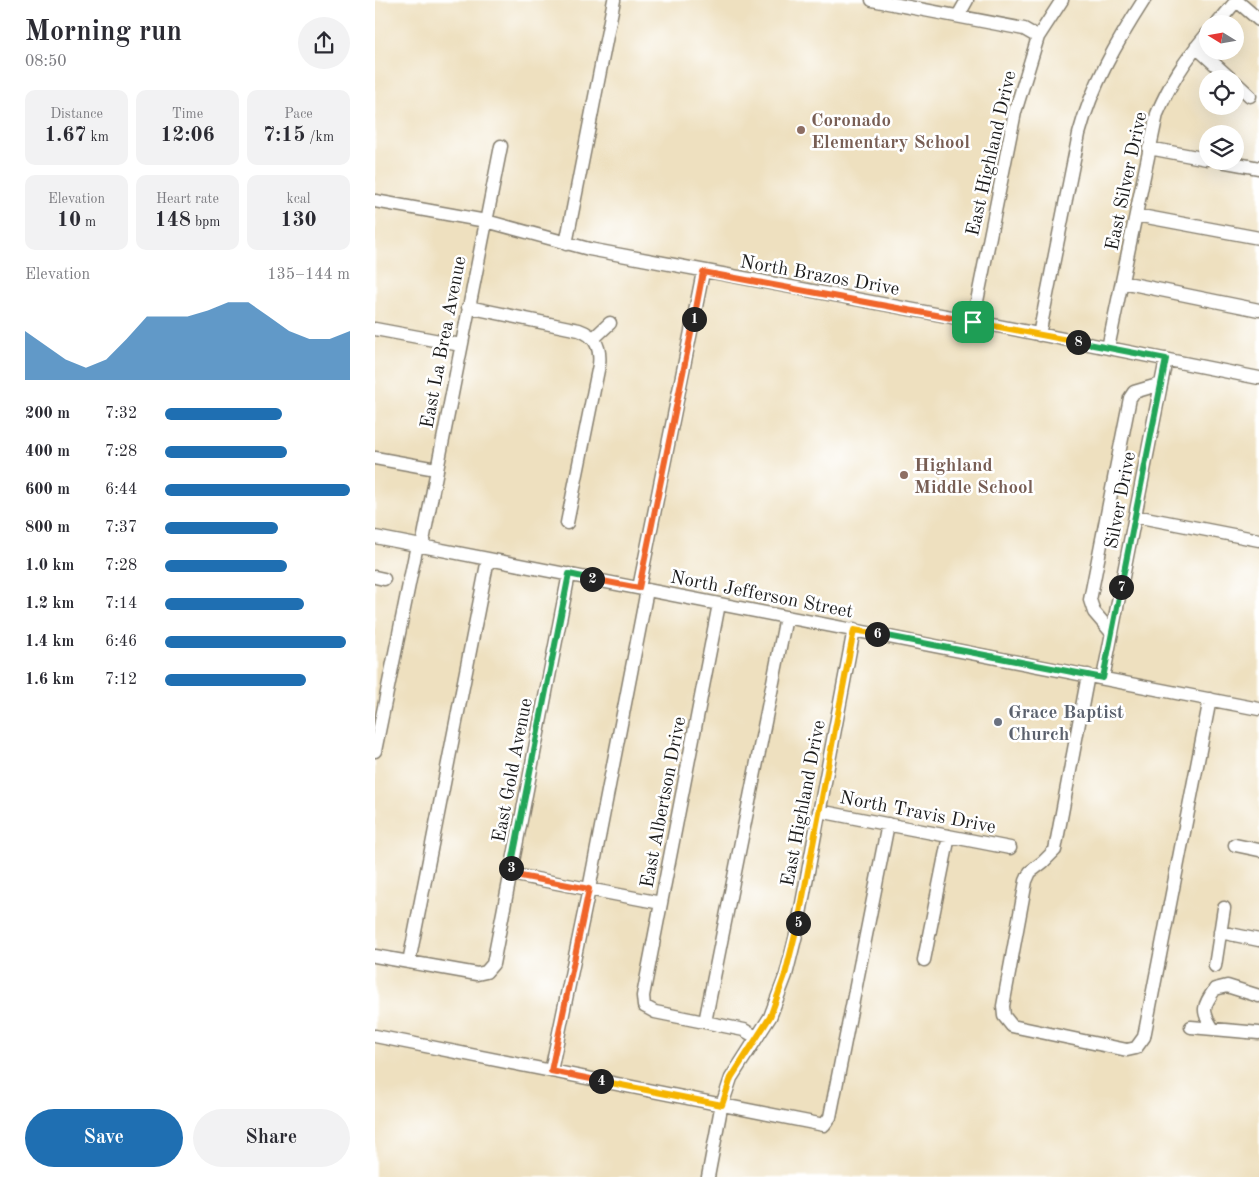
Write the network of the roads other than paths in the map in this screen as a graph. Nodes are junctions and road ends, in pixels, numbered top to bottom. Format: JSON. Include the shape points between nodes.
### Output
{"nodes":[{"id":1,"x":614,"y":0,"type":"edge"},
{"id":2,"x":872,"y":0,"type":"edge"},
{"id":3,"x":967,"y":0,"type":"edge"},
{"id":4,"x":1062,"y":0,"type":"edge"},
{"id":5,"x":1144,"y":0,"type":"edge"},
{"id":6,"x":1237,"y":0,"type":"edge"},
{"id":7,"x":893,"y":2,"type":"edge"},
{"id":8,"x":1224,"y":15,"type":"edge"},
{"id":9,"x":958,"y":16,"type":"junction"},
{"id":10,"x":1259,"y":20,"type":"edge"},
{"id":11,"x":1038,"y":37,"type":"junction"},
{"id":12,"x":1199,"y":43,"type":"edge"},
{"id":13,"x":1196,"y":47,"type":"junction"},
{"id":14,"x":1221,"y":70,"type":"edge"},
{"id":15,"x":1244,"y":90,"type":"edge"},
{"id":16,"x":1250,"y":96,"type":"dead end"},
{"id":17,"x":501,"y":146,"type":"dead end"},
{"id":18,"x":1149,"y":148,"type":"junction"},
{"id":19,"x":1199,"y":157,"type":"edge"},
{"id":20,"x":1244,"y":165,"type":"edge"},
{"id":21,"x":1259,"y":168,"type":"edge"},
{"id":22,"x":375,"y":201,"type":"edge"},
{"id":23,"x":1136,"y":215,"type":"junction"},
{"id":24,"x":485,"y":221,"type":"junction"},
{"id":25,"x":1259,"y":238,"type":"edge"},
{"id":26,"x":566,"y":244,"type":"junction"},
{"id":27,"x":703,"y":272,"type":"junction"},
{"id":28,"x":1122,"y":282,"type":"junction"},
{"id":29,"x":468,"y":307,"type":"junction"},
{"id":30,"x":1259,"y":310,"type":"edge"},
{"id":31,"x":973,"y":322,"type":"junction"},
{"id":32,"x":610,"y":323,"type":"dead end"},
{"id":33,"x":375,"y":329,"type":"edge"},
{"id":34,"x":1039,"y":334,"type":"junction"},
{"id":35,"x":594,"y":338,"type":"junction"},
{"id":36,"x":461,"y":345,"type":"junction"},
{"id":37,"x":1108,"y":348,"type":"junction"},
{"id":38,"x":1166,"y":359,"type":"junction"},
{"id":39,"x":1259,"y":378,"type":"edge"},
{"id":40,"x":1161,"y":384,"type":"junction"},
{"id":41,"x":375,"y":458,"type":"edge"},
{"id":42,"x":436,"y":469,"type":"junction"},
{"id":43,"x":1135,"y":516,"type":"junction"},
{"id":44,"x":567,"y":523,"type":"dead end"},
{"id":45,"x":375,"y":537,"type":"edge"},
{"id":46,"x":1259,"y":540,"type":"edge"},
{"id":47,"x":419,"y":545,"type":"junction"},
{"id":48,"x":488,"y":558,"type":"junction"},
{"id":49,"x":569,"y":574,"type":"junction"},
{"id":50,"x":643,"y":589,"type":"junction"},
{"id":51,"x":719,"y":604,"type":"junction"},
{"id":52,"x":786,"y":616,"type":"junction"},
{"id":53,"x":854,"y":630,"type":"junction"},
{"id":54,"x":1112,"y":633,"type":"junction"},
{"id":55,"x":1088,"y":676,"type":"junction"},
{"id":56,"x":1103,"y":678,"type":"junction"},
{"id":57,"x":1210,"y":700,"type":"junction"},
{"id":58,"x":1259,"y":709,"type":"edge"},
{"id":59,"x":375,"y":751,"type":"edge"},
{"id":60,"x":819,"y":810,"type":"junction"},
{"id":61,"x":888,"y":824,"type":"junction"},
{"id":62,"x":949,"y":836,"type":"junction"},
{"id":63,"x":1235,"y":846,"type":"dead end"},
{"id":64,"x":1010,"y":848,"type":"dead end"},
{"id":65,"x":1259,"y":850,"type":"edge"},
{"id":66,"x":510,"y":874,"type":"junction"},
{"id":67,"x":589,"y":889,"type":"junction"},
{"id":68,"x":661,"y":903,"type":"junction"},
{"id":69,"x":1225,"y":908,"type":"dead end"},
{"id":70,"x":1220,"y":932,"type":"junction"},
{"id":71,"x":1259,"y":940,"type":"edge"},
{"id":72,"x":375,"y":956,"type":"edge"},
{"id":73,"x":925,"y":960,"type":"dead end"},
{"id":74,"x":409,"y":962,"type":"junction"},
{"id":75,"x":1215,"y":966,"type":"dead end"},
{"id":76,"x":1259,"y":996,"type":"edge"},
{"id":77,"x":705,"y":1022,"type":"junction"},
{"id":78,"x":1191,"y":1027,"type":"dead end"},
{"id":79,"x":1213,"y":1029,"type":"junction"},
{"id":80,"x":1259,"y":1033,"type":"edge"},
{"id":81,"x":375,"y":1036,"type":"edge"},
{"id":82,"x":756,"y":1037,"type":"junction"},
{"id":83,"x":551,"y":1071,"type":"junction"},
{"id":84,"x":722,"y":1105,"type":"junction"},
{"id":85,"x":708,"y":1177,"type":"edge"}],
"edges":[{"from":1,"to":26,"type":"street"},
{"from":2,"to":7,"type":"street"},
{"from":3,"to":9,"type":"street"},
{"from":4,"to":11,"type":"street","name":"East Highland Drive"},
{"from":5,"to":34,"type":"street","via":[[1117,44],[1085,111]]},
{"from":6,"to":8,"type":"street"},
{"from":6,"to":10,"type":"street"},
{"from":7,"to":9,"type":"street"},
{"from":9,"to":11,"type":"street","via":[[1024,29]]},
{"from":11,"to":31,"type":"street","name":"East Highland Drive","via":[[1015,112]]},
{"from":12,"to":13,"type":"street","name":"East Silver Drive"},
{"from":13,"to":14,"type":"street"},
{"from":13,"to":18,"type":"street","name":"East Silver Drive","via":[[1167,90]]},
{"from":15,"to":16,"type":"street"},
{"from":17,"to":24,"type":"street","name":"East La Brea Avenue"},
{"from":18,"to":19,"type":"street"},
{"from":18,"to":23,"type":"street","name":"East Silver Drive"},
{"from":20,"to":21,"type":"street"},
{"from":22,"to":24,"type":"street","name":"North Brazos Drive"},
{"from":23,"to":25,"type":"street"},
{"from":23,"to":28,"type":"street","name":"East Silver Drive"},
{"from":24,"to":26,"type":"street","name":"North Brazos Drive"},
{"from":24,"to":29,"type":"street","name":"East La Brea Avenue"},
{"from":26,"to":27,"type":"street","name":"North Brazos Drive"},
{"from":27,"to":31,"type":"street","name":"North Brazos Drive"},
{"from":27,"to":50,"type":"street"},
{"from":28,"to":30,"type":"street"},
{"from":28,"to":37,"type":"street","name":"East Silver Drive"},
{"from":29,"to":35,"type":"street","via":[[579,330]]},
{"from":29,"to":36,"type":"street","name":"East La Brea Avenue"},
{"from":31,"to":34,"type":"street","name":"North Brazos Drive"},
{"from":32,"to":35,"type":"street"},
{"from":33,"to":36,"type":"street"},
{"from":34,"to":37,"type":"street","name":"North Brazos Drive"},
{"from":35,"to":44,"type":"street","via":[[600,355],[599,365]]},
{"from":36,"to":42,"type":"street","name":"East La Brea Avenue"},
{"from":37,"to":38,"type":"street","name":"North Brazos Drive"},
{"from":38,"to":39,"type":"street","name":"North Brazos Drive"},
{"from":38,"to":40,"type":"street","name":"Silver Drive"},
{"from":40,"to":43,"type":"street","name":"Silver Drive"},
{"from":40,"to":54,"type":"street","via":[[1134,392],[1130,398],[1090,600],[1094,612]]},
{"from":41,"to":42,"type":"street"},
{"from":42,"to":47,"type":"street","name":"East La Brea Avenue"},
{"from":43,"to":46,"type":"street"},
{"from":43,"to":54,"type":"street","name":"Silver Drive"},
{"from":45,"to":47,"type":"street","name":"North Jefferson Street"},
{"from":47,"to":48,"type":"street","name":"North Jefferson Street"},
{"from":47,"to":59,"type":"street","name":"East La Brea Avenue"},
{"from":48,"to":49,"type":"street","name":"North Jefferson Street"},
{"from":48,"to":74,"type":"street"},
{"from":49,"to":50,"type":"street","name":"North Jefferson Street"},
{"from":49,"to":66,"type":"street","name":"East Gold Avenue"},
{"from":50,"to":51,"type":"street","name":"North Jefferson Street"},
{"from":50,"to":67,"type":"street"},
{"from":51,"to":52,"type":"street","name":"North Jefferson Street"},
{"from":51,"to":68,"type":"street","name":"East Albertson Drive"},
{"from":52,"to":53,"type":"street","name":"North Jefferson Street"},
{"from":52,"to":77,"type":"street"},
{"from":53,"to":55,"type":"street","name":"North Jefferson Street"},
{"from":53,"to":60,"type":"street","name":"East Highland Drive"},
{"from":54,"to":56,"type":"street","name":"Silver Drive"},
{"from":55,"to":56,"type":"street","name":"North Jefferson Street"},
{"from":55,"to":57,"type":"street","via":[[1055,850],[1030,872],[1026,881],[1003,1006],[1004,1016],[1013,1026],[1127,1050],[1136,1048],[1144,1037]]},
{"from":56,"to":57,"type":"street","name":"North Jefferson Street"},
{"from":57,"to":58,"type":"street","name":"North Jefferson Street"},
{"from":60,"to":61,"type":"street","name":"North Travis Drive"},
{"from":60,"to":82,"type":"street","name":"East Highland Drive","via":[[796,935],[785,975],[770,1017]]},
{"from":61,"to":62,"type":"street","name":"North Travis Drive"},
{"from":61,"to":84,"type":"street","via":[[830,1117],[824,1126]]},
{"from":62,"to":64,"type":"street","name":"North Travis Drive"},
{"from":62,"to":73,"type":"street"},
{"from":63,"to":65,"type":"street"},
{"from":66,"to":67,"type":"street"},
{"from":66,"to":74,"type":"street","name":"East Gold Avenue","via":[[493,964],[486,972],[477,974]]},
{"from":67,"to":68,"type":"street"},
{"from":67,"to":83,"type":"street"},
{"from":68,"to":77,"type":"street","name":"East Albertson Drive","via":[[643,996],[644,1006],[655,1012]]},
{"from":69,"to":70,"type":"street"},
{"from":70,"to":71,"type":"street"},
{"from":70,"to":75,"type":"street"},
{"from":72,"to":74,"type":"street"},
{"from":76,"to":79,"type":"street","via":[[1227,986],[1215,989],[1205,1006],[1205,1017]]},
{"from":77,"to":82,"type":"street","via":[[744,1030]]},
{"from":78,"to":79,"type":"street"},
{"from":79,"to":80,"type":"street"},
{"from":81,"to":83,"type":"street"},
{"from":82,"to":84,"type":"street","name":"East Highland Drive","via":[[731,1078]]},
{"from":83,"to":84,"type":"street"},
{"from":84,"to":85,"type":"street","name":"East Highland Drive"}]}
